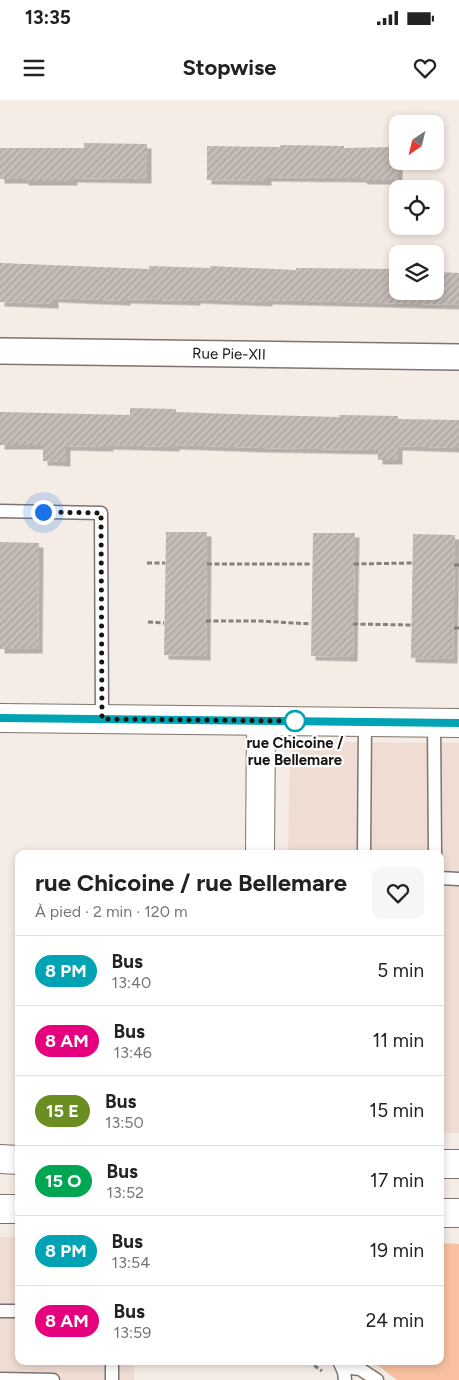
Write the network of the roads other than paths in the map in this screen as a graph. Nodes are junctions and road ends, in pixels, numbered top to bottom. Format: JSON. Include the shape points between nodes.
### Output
{"nodes":[{"id":1,"x":0,"y":351,"type":"edge"},
{"id":2,"x":459,"y":357,"type":"edge"},
{"id":3,"x":0,"y":511,"type":"edge"},
{"id":4,"x":0,"y":718,"type":"edge"},
{"id":5,"x":102,"y":719,"type":"junction"},
{"id":6,"x":261,"y":721,"type":"junction"},
{"id":7,"x":365,"y":722,"type":"junction"},
{"id":8,"x":446,"y":723,"type":"edge"},
{"id":9,"x":260,"y":850,"type":"edge"},
{"id":10,"x":364,"y":850,"type":"edge"},
{"id":11,"x":435,"y":850,"type":"edge"},
{"id":12,"x":444,"y":878,"type":"edge"},
{"id":13,"x":459,"y":879,"type":"edge"},
{"id":14,"x":0,"y":1159,"type":"edge"},
{"id":15,"x":15,"y":1160,"type":"edge"},
{"id":16,"x":444,"y":1164,"type":"edge"},
{"id":17,"x":459,"y":1164,"type":"edge"},
{"id":18,"x":0,"y":1209,"type":"edge"},
{"id":19,"x":15,"y":1209,"type":"edge"},
{"id":20,"x":444,"y":1213,"type":"edge"},
{"id":21,"x":459,"y":1213,"type":"edge"},
{"id":22,"x":0,"y":1311,"type":"edge"},
{"id":23,"x":15,"y":1311,"type":"edge"},
{"id":24,"x":112,"y":1365,"type":"edge"},
{"id":25,"x":341,"y":1365,"type":"edge"},
{"id":26,"x":345,"y":1365,"type":"edge"},
{"id":27,"x":0,"y":1379,"type":"edge"},
{"id":28,"x":53,"y":1380,"type":"edge"},
{"id":29,"x":112,"y":1380,"type":"edge"},
{"id":30,"x":345,"y":1380,"type":"edge"},
{"id":31,"x":377,"y":1380,"type":"edge"}],
"edges":[{"from":1,"to":2,"type":"street","name":"Rue Pie-XII"},
{"from":3,"to":5,"type":"lane","via":[[101,513]]},
{"from":4,"to":5,"type":"main road"},
{"from":5,"to":6,"type":"main road"},
{"from":6,"to":7,"type":"main road"},
{"from":6,"to":9,"type":"main road"},
{"from":7,"to":8,"type":"main road"},
{"from":7,"to":10,"type":"lane"},
{"from":8,"to":11,"type":"lane"},
{"from":12,"to":13,"type":"lane"},
{"from":14,"to":15,"type":"main road"},
{"from":16,"to":17,"type":"main road"},
{"from":18,"to":19,"type":"main road"},
{"from":20,"to":21,"type":"main road"},
{"from":22,"to":23,"type":"lane"},
{"from":24,"to":29,"type":"lane"},
{"from":25,"to":30,"type":"lane"},
{"from":26,"to":31,"type":"lane","via":[[360,1369]]},
{"from":27,"to":28,"type":"lane"}]}
